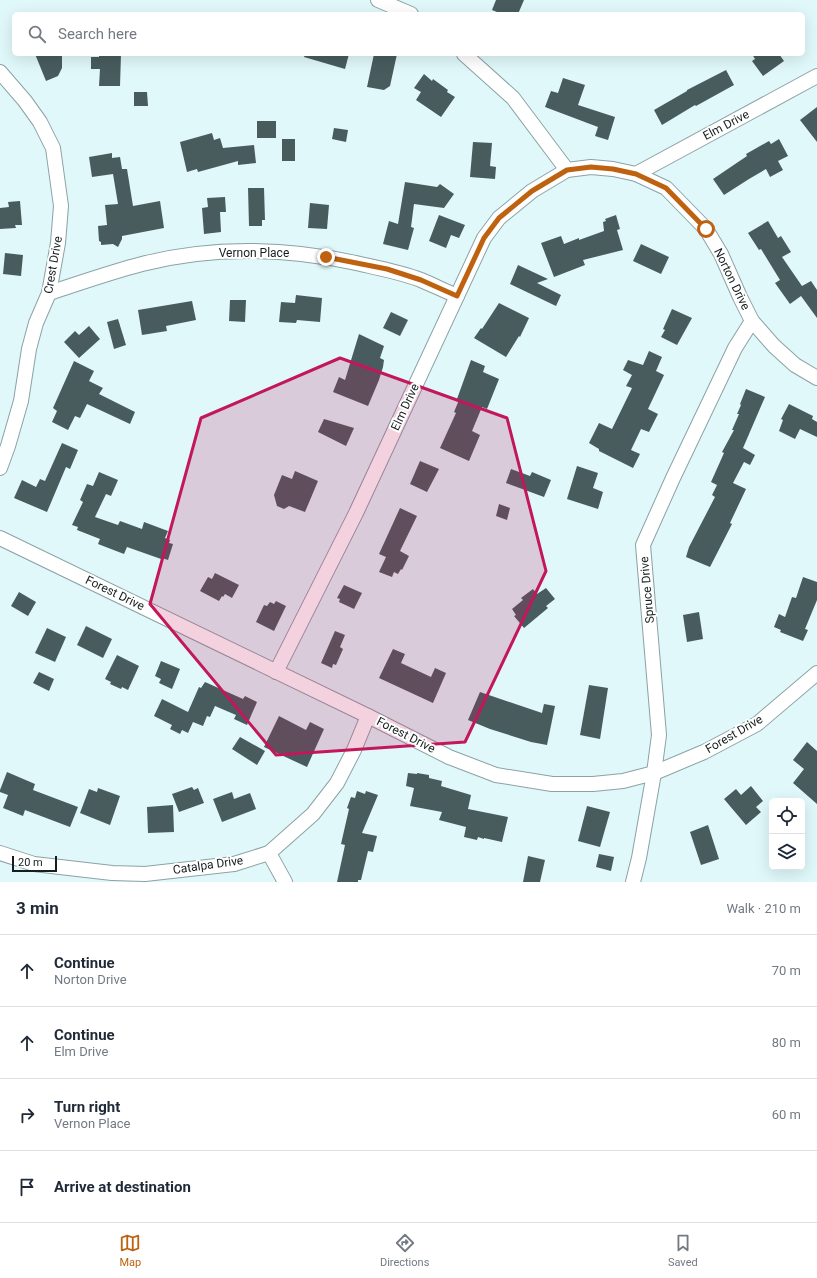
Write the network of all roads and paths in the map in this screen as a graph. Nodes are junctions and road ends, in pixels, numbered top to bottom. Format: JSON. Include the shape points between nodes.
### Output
{"nodes":[{"id":1,"x":378,"y":0,"type":"edge"},
{"id":2,"x":407,"y":12,"type":"edge"},
{"id":3,"x":466,"y":56,"type":"edge"},
{"id":4,"x":0,"y":72,"type":"edge"},
{"id":5,"x":817,"y":76,"type":"edge"},
{"id":6,"x":567,"y":170,"type":"junction"},
{"id":7,"x":636,"y":174,"type":"junction"},
{"id":8,"x":49,"y":293,"type":"junction"},
{"id":9,"x":457,"y":296,"type":"junction"},
{"id":10,"x":752,"y":321,"type":"junction"},
{"id":11,"x":817,"y":378,"type":"edge"},
{"id":12,"x":0,"y":468,"type":"edge"},
{"id":13,"x":0,"y":538,"type":"edge"},
{"id":14,"x":276,"y":672,"type":"junction"},
{"id":15,"x":817,"y":673,"type":"edge"},
{"id":16,"x":368,"y":716,"type":"junction"},
{"id":17,"x":654,"y":773,"type":"junction"},
{"id":18,"x":0,"y":853,"type":"edge"},
{"id":19,"x":269,"y":853,"type":"junction"},
{"id":20,"x":285,"y":882,"type":"edge"},
{"id":21,"x":633,"y":882,"type":"edge"}],
"edges":[{"from":1,"to":2,"type":"street"},
{"from":3,"to":6,"type":"street","via":[[512,98]]},
{"from":4,"to":8,"type":"street","name":"Crest Drive","via":[[40,122],[54,148],[61,206],[58,243]]},
{"from":5,"to":7,"type":"street","name":"Elm Drive"},
{"from":6,"to":7,"type":"street","name":"Norton Drive","via":[[591,167]]},
{"from":6,"to":9,"type":"street","name":"Elm Drive","via":[[532,191],[499,218],[484,238]]},
{"from":7,"to":10,"type":"street","name":"Norton Drive","via":[[666,188],[706,229],[721,254]]},
{"from":8,"to":9,"type":"street","name":"Vernon Place","via":[[143,264],[187,256],[259,250],[326,257],[387,269]]},
{"from":8,"to":12,"type":"street","name":"Crest Drive","via":[[36,323],[21,401]]},
{"from":9,"to":14,"type":"street","name":"Elm Drive","via":[[356,513]]},
{"from":10,"to":11,"type":"street","name":"Norton Drive","via":[[795,365]]},
{"from":10,"to":17,"type":"street","name":"Spruce Drive","via":[[736,348],[643,545],[659,735]]},
{"from":13,"to":14,"type":"street","name":"Forest Drive"},
{"from":14,"to":16,"type":"street","name":"Forest Drive"},
{"from":15,"to":17,"type":"street","name":"Forest Drive","via":[[757,724],[704,752]]},
{"from":16,"to":17,"type":"street","name":"Forest Drive","via":[[449,757],[496,775],[552,784],[593,784],[623,781]]},
{"from":16,"to":19,"type":"street","name":"Catalpa Drive","via":[[337,783],[313,814]]},
{"from":17,"to":21,"type":"street","name":"Spruce Drive"},
{"from":18,"to":19,"type":"street","name":"Catalpa Drive","via":[[34,864],[145,874],[234,864]]},
{"from":19,"to":20,"type":"street"}]}
